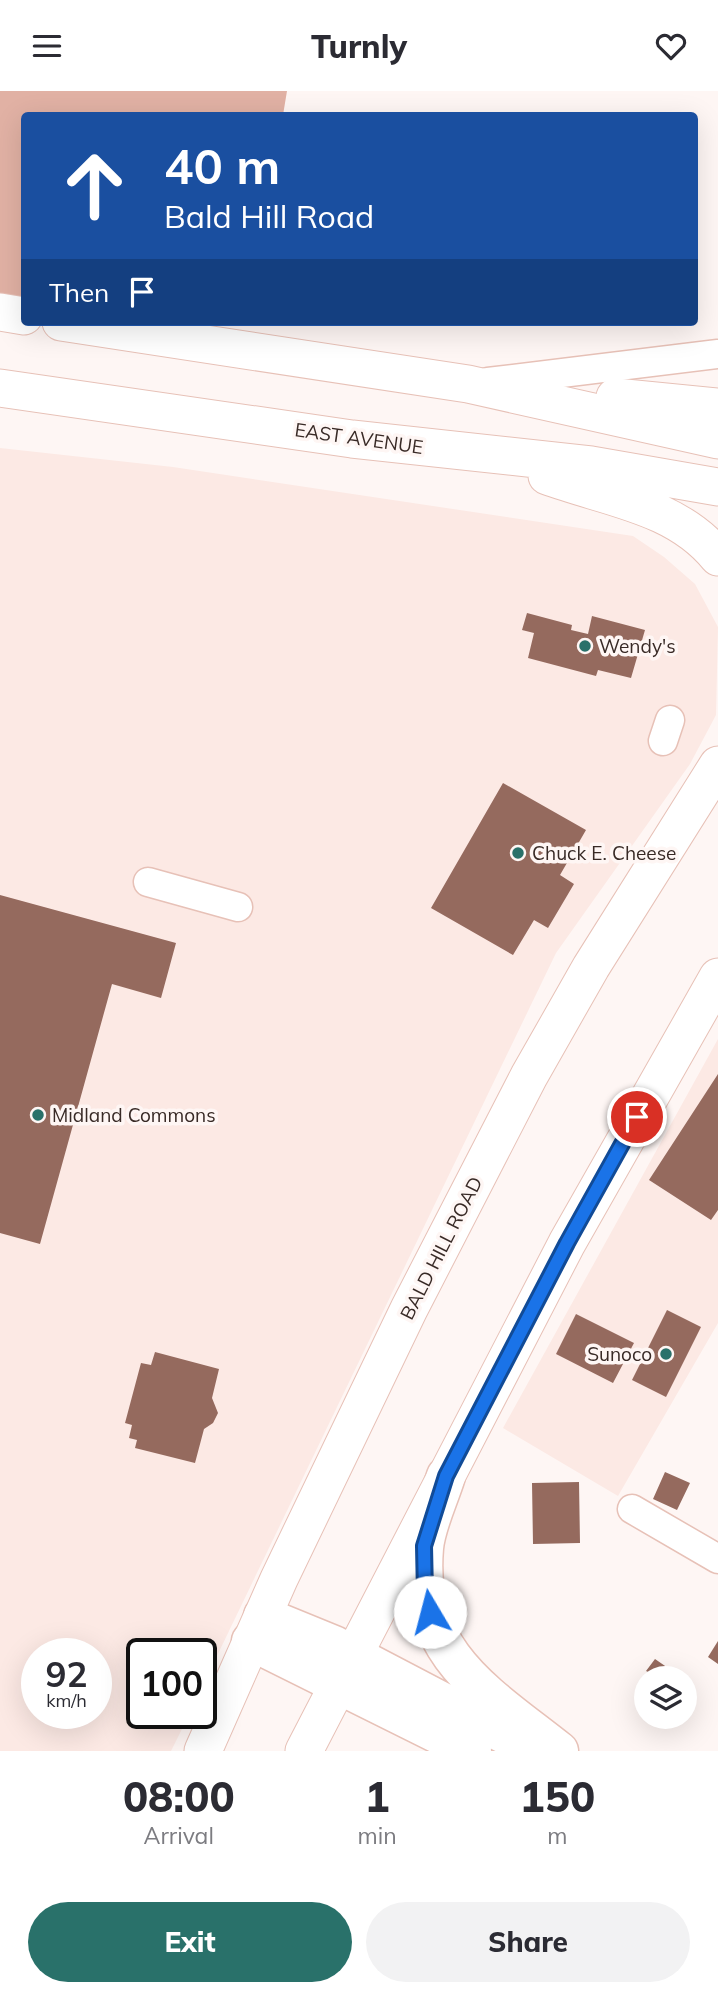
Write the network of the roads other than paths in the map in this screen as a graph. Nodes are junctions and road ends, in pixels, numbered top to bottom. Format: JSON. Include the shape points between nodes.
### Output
{"nodes":[{"id":1,"x":0,"y":312,"type":"edge"},
{"id":2,"x":21,"y":316,"type":"edge"},
{"id":3,"x":87,"y":326,"type":"edge"},
{"id":4,"x":718,"y":354,"type":"edge"},
{"id":5,"x":468,"y":384,"type":"junction"},
{"id":6,"x":0,"y":388,"type":"edge"},
{"id":7,"x":718,"y":407,"type":"edge"},
{"id":8,"x":718,"y":440,"type":"edge"},
{"id":9,"x":487,"y":454,"type":"junction"},
{"id":10,"x":718,"y":487,"type":"edge"},
{"id":11,"x":718,"y":557,"type":"edge"},
{"id":12,"x":718,"y":765,"type":"edge"},
{"id":13,"x":148,"y":882,"type":"dead end"},
{"id":14,"x":238,"y":907,"type":"dead end"},
{"id":15,"x":718,"y":977,"type":"edge"},
{"id":16,"x":446,"y":1476,"type":"junction"},
{"id":17,"x":632,"y":1509,"type":"dead end"},
{"id":18,"x":718,"y":1559,"type":"edge"},
{"id":19,"x":257,"y":1628,"type":"junction"},
{"id":20,"x":344,"y":1669,"type":"junction"},
{"id":21,"x":203,"y":1751,"type":"edge"},
{"id":22,"x":304,"y":1751,"type":"edge"},
{"id":23,"x":472,"y":1751,"type":"edge"},
{"id":24,"x":536,"y":1751,"type":"edge"},
{"id":25,"x":559,"y":1751,"type":"edge"}],
"edges":[{"from":1,"to":2,"type":"main road"},
{"from":3,"to":5,"type":"main road"},
{"from":4,"to":5,"type":"street"},
{"from":5,"to":7,"type":"main road"},
{"from":5,"to":8,"type":"main road"},
{"from":6,"to":9,"type":"main road","name":"EAST AVENUE"},
{"from":9,"to":10,"type":"main road","name":"EAST AVENUE","via":[[591,465]]},
{"from":9,"to":11,"type":"main road","via":[[673,518],[705,541]]},
{"from":12,"to":19,"type":"main road","name":"BALD HILL ROAD","via":[[591,967],[529,1076],[409,1309]]},
{"from":13,"to":14,"type":"street"},
{"from":15,"to":16,"type":"main road","via":[[567,1243]]},
{"from":16,"to":20,"type":"main road"},
{"from":16,"to":25,"type":"highway","via":[[424,1546],[425,1594],[435,1630],[448,1654],[473,1681]]},
{"from":17,"to":18,"type":"street"},
{"from":19,"to":20,"type":"highway","via":[[295,1627]]},
{"from":19,"to":21,"type":"main road","name":"BALD HILL ROAD"},
{"from":20,"to":22,"type":"main road"},
{"from":20,"to":23,"type":"highway"},
{"from":20,"to":24,"type":"highway"}]}
